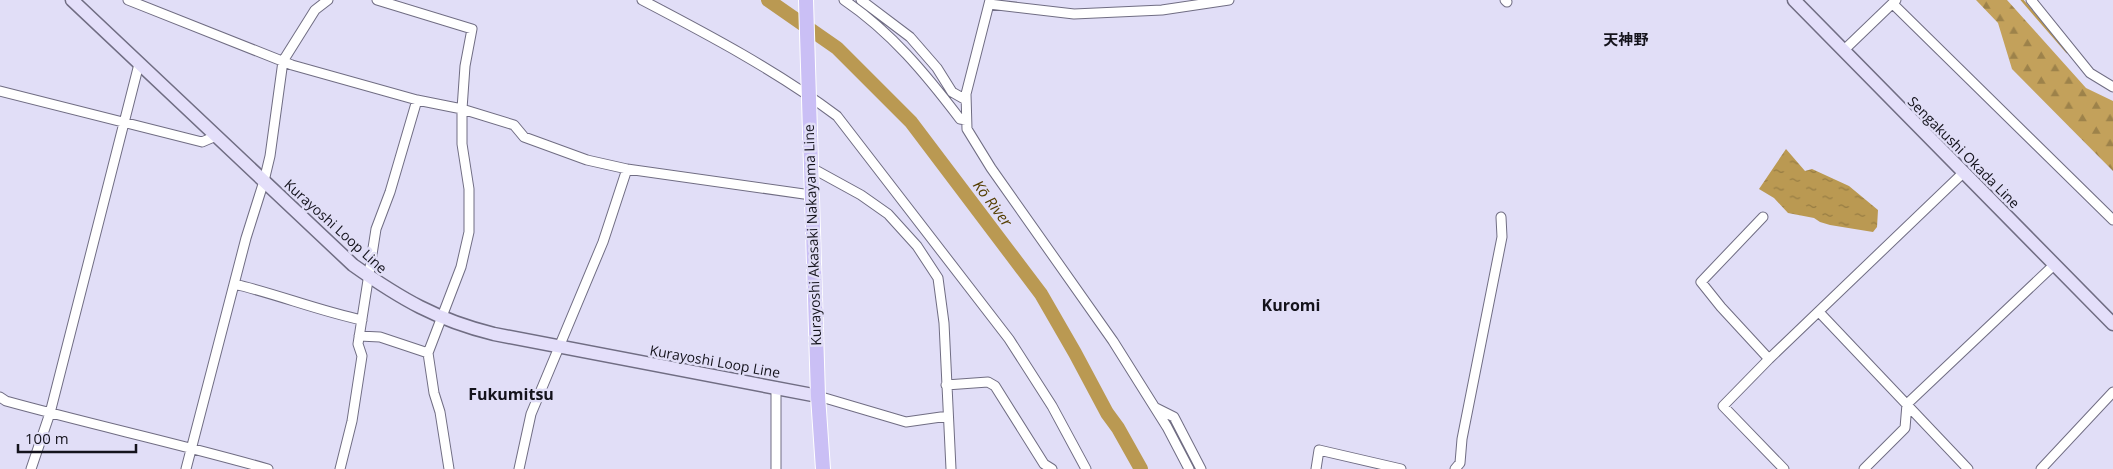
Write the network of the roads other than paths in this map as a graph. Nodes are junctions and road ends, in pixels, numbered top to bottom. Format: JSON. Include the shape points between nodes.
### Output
{"nodes":[{"id":1,"x":128,"y":0,"type":"edge"},
{"id":2,"x":328,"y":0,"type":"edge"},
{"id":3,"x":377,"y":0,"type":"edge"},
{"id":4,"x":642,"y":0,"type":"edge"},
{"id":5,"x":806,"y":0,"type":"edge"},
{"id":6,"x":844,"y":0,"type":"edge"},
{"id":7,"x":861,"y":0,"type":"edge"},
{"id":8,"x":1228,"y":0,"type":"edge"},
{"id":9,"x":1794,"y":0,"type":"edge"},
{"id":10,"x":2031,"y":0,"type":"edge"},
{"id":11,"x":74,"y":1,"type":"edge"},
{"id":12,"x":989,"y":2,"type":"edge"},
{"id":13,"x":1895,"y":2,"type":"edge"},
{"id":14,"x":1843,"y":51,"type":"junction"},
{"id":15,"x":283,"y":61,"type":"junction"},
{"id":16,"x":139,"y":64,"type":"junction"},
{"id":17,"x":2113,"y":87,"type":"edge"},
{"id":18,"x":807,"y":90,"type":"junction"},
{"id":19,"x":0,"y":91,"type":"edge"},
{"id":20,"x":417,"y":100,"type":"junction"},
{"id":21,"x":966,"y":100,"type":"junction"},
{"id":22,"x":462,"y":109,"type":"junction"},
{"id":23,"x":966,"y":120,"type":"junction"},
{"id":24,"x":126,"y":122,"type":"junction"},
{"id":25,"x":216,"y":136,"type":"junction"},
{"id":26,"x":810,"y":167,"type":"junction"},
{"id":27,"x":627,"y":169,"type":"junction"},
{"id":28,"x":1963,"y":173,"type":"junction"},
{"id":29,"x":264,"y":181,"type":"junction"},
{"id":30,"x":811,"y":196,"type":"junction"},
{"id":31,"x":1501,"y":217,"type":"dead end"},
{"id":32,"x":1763,"y":217,"type":"dead end"},
{"id":33,"x":2113,"y":220,"type":"edge"},
{"id":34,"x":2055,"y":264,"type":"junction"},
{"id":35,"x":370,"y":277,"type":"junction"},
{"id":36,"x":234,"y":284,"type":"junction"},
{"id":37,"x":1819,"y":312,"type":"junction"},
{"id":38,"x":441,"y":317,"type":"junction"},
{"id":39,"x":362,"y":320,"type":"junction"},
{"id":40,"x":2113,"y":324,"type":"edge"},
{"id":41,"x":359,"y":336,"type":"junction"},
{"id":42,"x":559,"y":348,"type":"junction"},
{"id":43,"x":428,"y":353,"type":"junction"},
{"id":44,"x":1769,"y":359,"type":"junction"},
{"id":45,"x":946,"y":385,"type":"junction"},
{"id":46,"x":776,"y":387,"type":"junction"},
{"id":47,"x":2113,"y":392,"type":"edge"},
{"id":48,"x":818,"y":396,"type":"junction"},
{"id":49,"x":0,"y":397,"type":"edge"},
{"id":50,"x":1907,"y":404,"type":"junction"},
{"id":51,"x":1156,"y":408,"type":"junction"},
{"id":52,"x":50,"y":413,"type":"junction"},
{"id":53,"x":948,"y":416,"type":"junction"},
{"id":54,"x":192,"y":448,"type":"junction"},
{"id":55,"x":31,"y":469,"type":"edge"},
{"id":56,"x":186,"y":469,"type":"edge"},
{"id":57,"x":268,"y":469,"type":"edge"},
{"id":58,"x":340,"y":469,"type":"edge"},
{"id":59,"x":449,"y":469,"type":"edge"},
{"id":60,"x":518,"y":469,"type":"edge"},
{"id":61,"x":776,"y":469,"type":"edge"},
{"id":62,"x":823,"y":469,"type":"edge"},
{"id":63,"x":951,"y":469,"type":"edge"},
{"id":64,"x":1052,"y":469,"type":"edge"},
{"id":65,"x":1086,"y":469,"type":"edge"},
{"id":66,"x":1190,"y":469,"type":"edge"},
{"id":67,"x":1201,"y":469,"type":"edge"},
{"id":68,"x":1316,"y":469,"type":"edge"},
{"id":69,"x":1402,"y":469,"type":"edge"},
{"id":70,"x":1455,"y":469,"type":"edge"},
{"id":71,"x":1784,"y":469,"type":"edge"},
{"id":72,"x":1864,"y":469,"type":"edge"},
{"id":73,"x":1968,"y":469,"type":"edge"},
{"id":74,"x":2041,"y":469,"type":"edge"}],
"edges":[{"from":1,"to":15,"type":"street"},
{"from":2,"to":15,"type":"street","via":[[315,10]]},
{"from":3,"to":22,"type":"street","via":[[472,30]]},
{"from":4,"to":18,"type":"street"},
{"from":5,"to":18,"type":"main road","name":"Kurayoshi Akasaki Nakayama Line"},
{"from":6,"to":23,"type":"street","via":[[898,43],[960,118]]},
{"from":7,"to":21,"type":"street","via":[[910,36],[952,92]]},
{"from":8,"to":12,"type":"street","via":[[1162,10],[1083,14]]},
{"from":9,"to":14,"type":"main road","name":"Sengakushi Okada Line"},
{"from":10,"to":17,"type":"street","via":[[2090,73]]},
{"from":11,"to":16,"type":"main road","name":"Kurayoshi Loop Line"},
{"from":12,"to":21,"type":"street"},
{"from":13,"to":14,"type":"street"},
{"from":13,"to":33,"type":"street"},
{"from":14,"to":28,"type":"main road","name":"Sengakushi Okada Line"},
{"from":15,"to":20,"type":"street"},
{"from":15,"to":29,"type":"street"},
{"from":16,"to":24,"type":"street"},
{"from":16,"to":25,"type":"main road","name":"Kurayoshi Loop Line"},
{"from":18,"to":26,"type":"main road","name":"Kurayoshi Akasaki Nakayama Line"},
{"from":18,"to":65,"type":"street","via":[[837,116],[1009,338],[1052,406]]},
{"from":19,"to":24,"type":"street"},
{"from":20,"to":22,"type":"street"},
{"from":20,"to":35,"type":"street","via":[[376,229]]},
{"from":21,"to":23,"type":"street"},
{"from":22,"to":27,"type":"street","via":[[514,125],[524,137],[587,160]]},
{"from":22,"to":38,"type":"street","via":[[469,232],[461,267]]},
{"from":23,"to":51,"type":"street","via":[[967,129],[991,168],[1113,341]]},
{"from":24,"to":25,"type":"street","via":[[202,142]]},
{"from":24,"to":52,"type":"street"},
{"from":25,"to":29,"type":"main road","name":"Kurayoshi Loop Line"},
{"from":26,"to":30,"type":"main road","name":"Kurayoshi Akasaki Nakayama Line"},
{"from":26,"to":45,"type":"street","via":[[862,195],[888,214],[926,258],[940,284]]},
{"from":27,"to":30,"type":"street"},
{"from":27,"to":42,"type":"street","via":[[603,242]]},
{"from":28,"to":34,"type":"main road","name":"Sengakushi Okada Line"},
{"from":28,"to":37,"type":"street"},
{"from":29,"to":35,"type":"main road","name":"Kurayoshi Loop Line","via":[[353,265]]},
{"from":29,"to":36,"type":"street"},
{"from":30,"to":48,"type":"main road","name":"Kurayoshi Akasaki Nakayama Line"},
{"from":31,"to":70,"type":"street","via":[[1502,236],[1460,463]]},
{"from":32,"to":44,"type":"street","via":[[1700,282]]},
{"from":34,"to":40,"type":"main road","name":"Sengakushi Okada Line"},
{"from":34,"to":50,"type":"street"},
{"from":35,"to":38,"type":"main road","name":"Kurayoshi Loop Line","via":[[410,303]]},
{"from":35,"to":39,"type":"street"},
{"from":36,"to":39,"type":"street"},
{"from":36,"to":54,"type":"street"},
{"from":37,"to":44,"type":"street"},
{"from":37,"to":50,"type":"street"},
{"from":38,"to":42,"type":"main road","name":"Kurayoshi Loop Line","via":[[463,326]]},
{"from":38,"to":43,"type":"street"},
{"from":39,"to":41,"type":"street"},
{"from":41,"to":43,"type":"street","via":[[380,337]]},
{"from":41,"to":58,"type":"street","via":[[362,356],[352,421]]},
{"from":42,"to":46,"type":"main road","name":"Kurayoshi Loop Line"},
{"from":42,"to":60,"type":"street","via":[[531,414]]},
{"from":43,"to":59,"type":"street"},
{"from":44,"to":71,"type":"street","via":[[1724,406]]},
{"from":45,"to":53,"type":"street"},
{"from":45,"to":64,"type":"street","via":[[988,382],[995,386],[1044,464]]},
{"from":46,"to":48,"type":"main road","name":"Kurayoshi Loop Line"},
{"from":46,"to":61,"type":"street"},
{"from":47,"to":74,"type":"street"},
{"from":48,"to":53,"type":"street","via":[[906,422]]},
{"from":48,"to":62,"type":"main road","name":"Kurayoshi Akasaki Nakayama Line"},
{"from":49,"to":52,"type":"street"},
{"from":50,"to":72,"type":"street","via":[[1905,428]]},
{"from":50,"to":73,"type":"street"},
{"from":51,"to":66,"type":"street"},
{"from":51,"to":67,"type":"street","via":[[1174,417]]},
{"from":52,"to":54,"type":"street"},
{"from":52,"to":55,"type":"street"},
{"from":53,"to":63,"type":"street"},
{"from":54,"to":56,"type":"street"},
{"from":54,"to":57,"type":"street"},
{"from":68,"to":69,"type":"street","via":[[1319,450]]}]}
